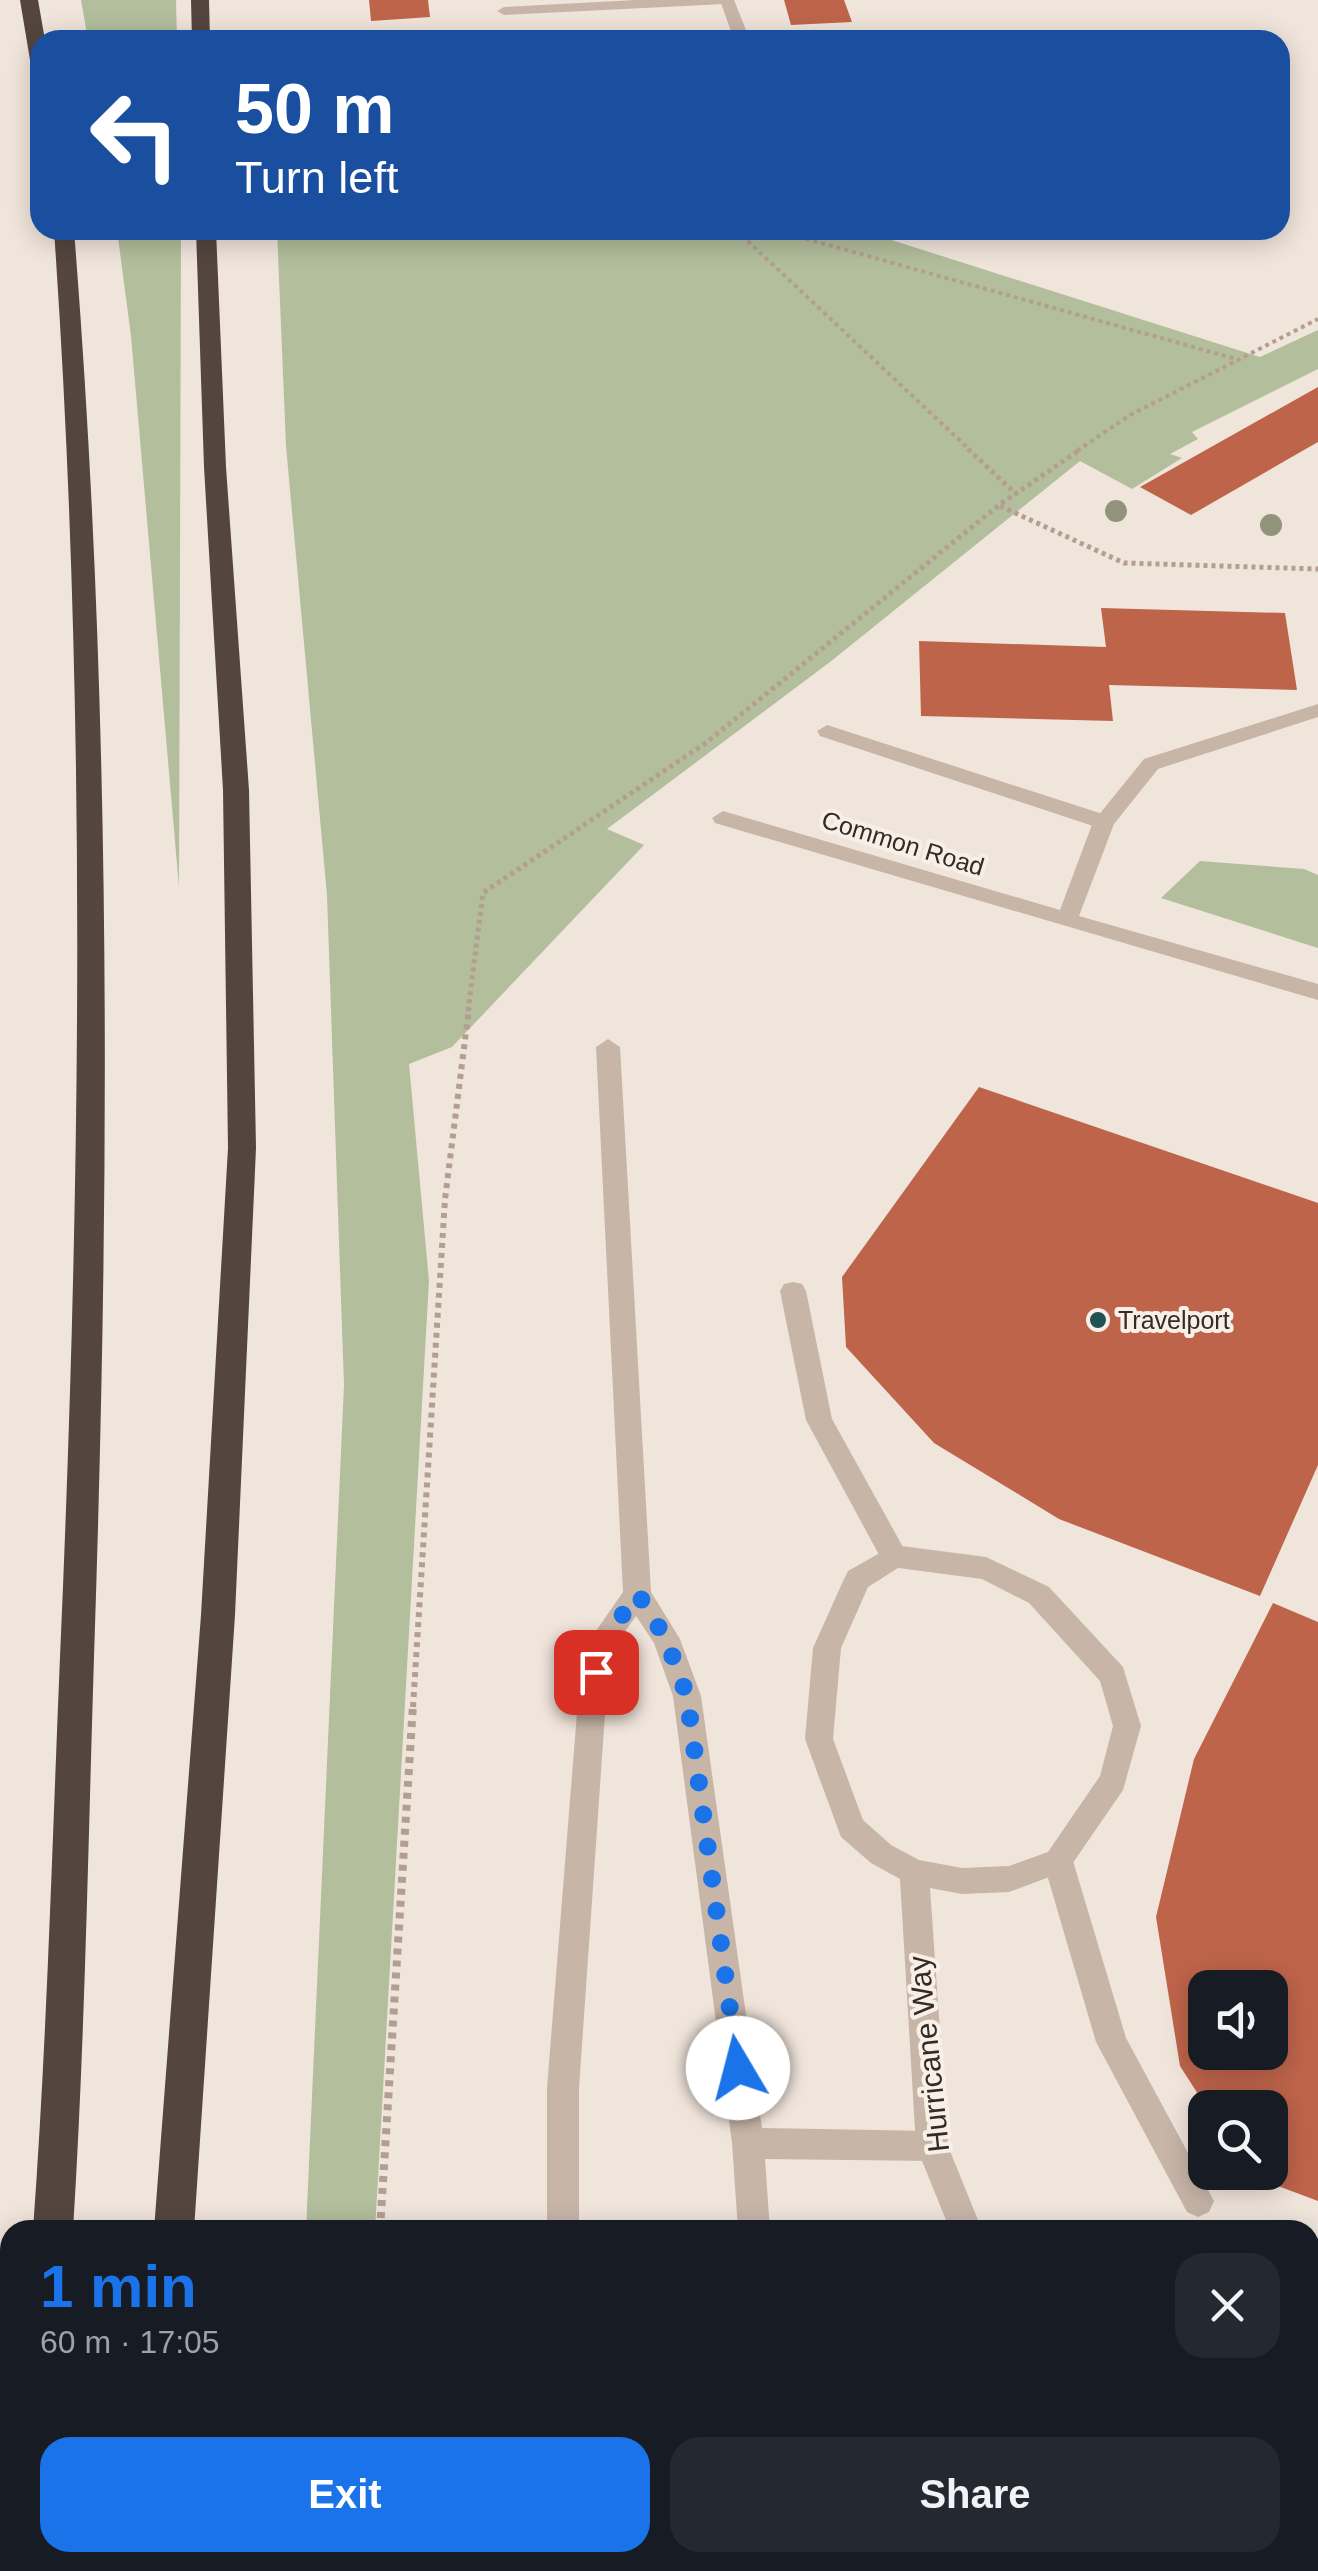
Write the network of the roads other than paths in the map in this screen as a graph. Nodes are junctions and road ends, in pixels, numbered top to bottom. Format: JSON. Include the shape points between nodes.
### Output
{"nodes":[{"id":1,"x":29,"y":0,"type":"edge"},
{"id":2,"x":200,"y":0,"type":"edge"},
{"id":3,"x":726,"y":0,"type":"edge"},
{"id":4,"x":504,"y":11,"type":"dead end"},
{"id":5,"x":34,"y":30,"type":"edge"},
{"id":6,"x":201,"y":30,"type":"edge"},
{"id":7,"x":738,"y":30,"type":"edge"},
{"id":8,"x":65,"y":240,"type":"edge"},
{"id":9,"x":206,"y":240,"type":"edge"},
{"id":10,"x":1318,"y":710,"type":"edge"},
{"id":11,"x":827,"y":731,"type":"dead end"},
{"id":12,"x":723,"y":818,"type":"dead end"},
{"id":13,"x":1104,"y":822,"type":"junction"},
{"id":14,"x":1067,"y":920,"type":"junction"},
{"id":15,"x":1318,"y":992,"type":"edge"},
{"id":16,"x":608,"y":1047,"type":"dead end"},
{"id":17,"x":793,"y":1291,"type":"dead end"},
{"id":18,"x":894,"y":1556,"type":"junction"},
{"id":19,"x":638,"y":1594,"type":"junction"},
{"id":20,"x":1058,"y":1861,"type":"junction"},
{"id":21,"x":914,"y":1872,"type":"junction"},
{"id":22,"x":748,"y":2143,"type":"junction"},
{"id":23,"x":932,"y":2146,"type":"junction"},
{"id":24,"x":1198,"y":2201,"type":"dead end"},
{"id":25,"x":53,"y":2220,"type":"edge"},
{"id":26,"x":175,"y":2220,"type":"edge"},
{"id":27,"x":563,"y":2220,"type":"edge"},
{"id":28,"x":753,"y":2220,"type":"edge"},
{"id":29,"x":962,"y":2220,"type":"edge"}],
"edges":[{"from":1,"to":5,"type":"highway"},
{"from":2,"to":6,"type":"highway"},
{"from":3,"to":4,"type":"street"},
{"from":3,"to":7,"type":"street"},
{"from":8,"to":25,"type":"highway","via":[[88,579],[94,1069]]},
{"from":9,"to":26,"type":"highway","via":[[236,790],[242,1148],[220,1596]]},
{"from":10,"to":13,"type":"street","via":[[1151,764]]},
{"from":11,"to":13,"type":"street"},
{"from":12,"to":14,"type":"street","name":"Common Road"},
{"from":13,"to":14,"type":"street"},
{"from":14,"to":15,"type":"street","name":"Common Road"},
{"from":16,"to":19,"type":"street"},
{"from":17,"to":18,"type":"street","via":[[819,1420]]},
{"from":18,"to":20,"type":"street","via":[[986,1568],[1040,1595],[1113,1675],[1126,1726],[1113,1780]]},
{"from":18,"to":21,"type":"street","via":[[858,1579],[828,1648],[818,1739],[850,1828]]},
{"from":19,"to":22,"type":"street","via":[[666,1639],[687,1696]]},
{"from":19,"to":27,"type":"street","via":[[601,1644],[592,1700],[563,2088]]},
{"from":20,"to":21,"type":"street","via":[[1009,1880]]},
{"from":20,"to":24,"type":"street","via":[[1112,2042]]},
{"from":21,"to":23,"type":"street","name":"Hurricane Way"},
{"from":22,"to":23,"type":"street"},
{"from":22,"to":28,"type":"street"},
{"from":23,"to":29,"type":"street","name":"Hurricane Way"}]}
